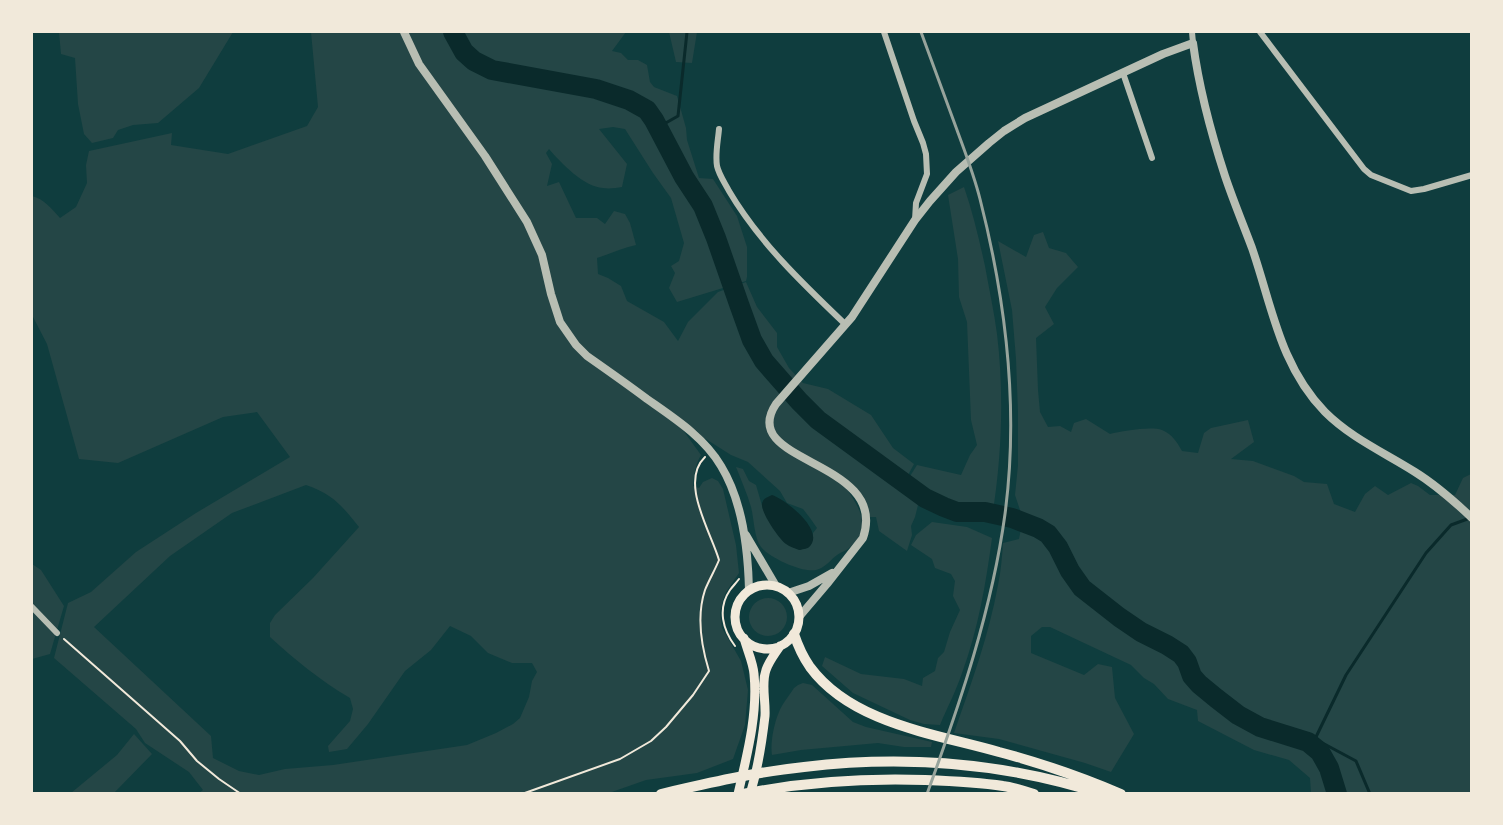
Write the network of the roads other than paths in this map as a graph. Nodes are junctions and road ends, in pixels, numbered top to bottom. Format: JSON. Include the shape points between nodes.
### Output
{"nodes":[{"id":1,"x":405,"y":32,"type":"edge"},
{"id":2,"x":884,"y":32,"type":"edge"},
{"id":3,"x":1192,"y":32,"type":"edge"},
{"id":4,"x":1260,"y":32,"type":"edge"},
{"id":5,"x":1193,"y":43,"type":"junction"},
{"id":6,"x":1123,"y":73,"type":"junction"},
{"id":7,"x":719,"y":129,"type":"dead end"},
{"id":8,"x":1152,"y":158,"type":"dead end"},
{"id":9,"x":1472,"y":175,"type":"edge"},
{"id":10,"x":915,"y":220,"type":"junction"},
{"id":11,"x":845,"y":324,"type":"junction"},
{"id":12,"x":1472,"y":518,"type":"edge"},
{"id":13,"x":745,"y":533,"type":"junction"},
{"id":14,"x":838,"y":569,"type":"junction"},
{"id":15,"x":776,"y":586,"type":"junction"},
{"id":16,"x":749,"y":590,"type":"junction"},
{"id":17,"x":788,"y":592,"type":"junction"},
{"id":18,"x":32,"y":607,"type":"edge"},
{"id":19,"x":799,"y":617,"type":"junction"},
{"id":20,"x":57,"y":633,"type":"road end"},
{"id":21,"x":794,"y":634,"type":"junction"},
{"id":22,"x":744,"y":638,"type":"junction"},
{"id":23,"x":780,"y":646,"type":"junction"},
{"id":24,"x":661,"y":794,"type":"edge"},
{"id":25,"x":738,"y":794,"type":"edge"},
{"id":26,"x":744,"y":794,"type":"edge"},
{"id":27,"x":750,"y":794,"type":"edge"},
{"id":28,"x":1034,"y":794,"type":"edge"},
{"id":29,"x":1102,"y":794,"type":"edge"},
{"id":30,"x":1121,"y":794,"type":"edge"}],
"edges":[{"from":1,"to":13,"type":"street","via":[[419,64],[485,156],[526,222],[542,255],[556,310],[568,334],[587,356],[671,415],[711,452],[729,483]]},
{"from":2,"to":10,"type":"street","via":[[926,154],[927,174],[916,203]]},
{"from":3,"to":5,"type":"street"},
{"from":4,"to":9,"type":"street","via":[[1371,175],[1411,191]]},
{"from":5,"to":6,"type":"street"},
{"from":5,"to":12,"type":"street","via":[[1222,166],[1282,346],[1298,376],[1334,421],[1430,482]]},
{"from":6,"to":8,"type":"street"},
{"from":6,"to":10,"type":"street","via":[[1004,131],[956,172]]},
{"from":7,"to":11,"type":"street","via":[[717,166],[736,202],[778,257]]},
{"from":10,"to":11,"type":"street"},
{"from":11,"to":14,"type":"street","via":[[776,404],[768,422],[777,441],[839,478],[864,506],[867,521],[863,538]]},
{"from":13,"to":15,"type":"street"},
{"from":13,"to":16,"type":"street"},
{"from":14,"to":17,"type":"street","via":[[815,584]]},
{"from":14,"to":19,"type":"street"},
{"from":15,"to":16,"type":"main road","via":[[762,585]]},
{"from":15,"to":17,"type":"main road"},
{"from":16,"to":22,"type":"main road","via":[[737,605],[735,615]]},
{"from":17,"to":19,"type":"main road"},
{"from":18,"to":20,"type":"street"},
{"from":19,"to":21,"type":"main road"},
{"from":21,"to":23,"type":"main road"},
{"from":21,"to":30,"type":"highway","via":[[812,669],[829,687],[880,718],[1065,771]]},
{"from":22,"to":23,"type":"main road","via":[[763,649]]},
{"from":22,"to":25,"type":"main road","via":[[754,674],[753,711]]},
{"from":23,"to":27,"type":"main road","via":[[764,676],[763,730]]},
{"from":24,"to":29,"type":"highway","via":[[768,772],[838,764],[919,762],[1027,773]]},
{"from":26,"to":28,"type":"highway","via":[[858,780],[943,780],[1006,786]]}]}
